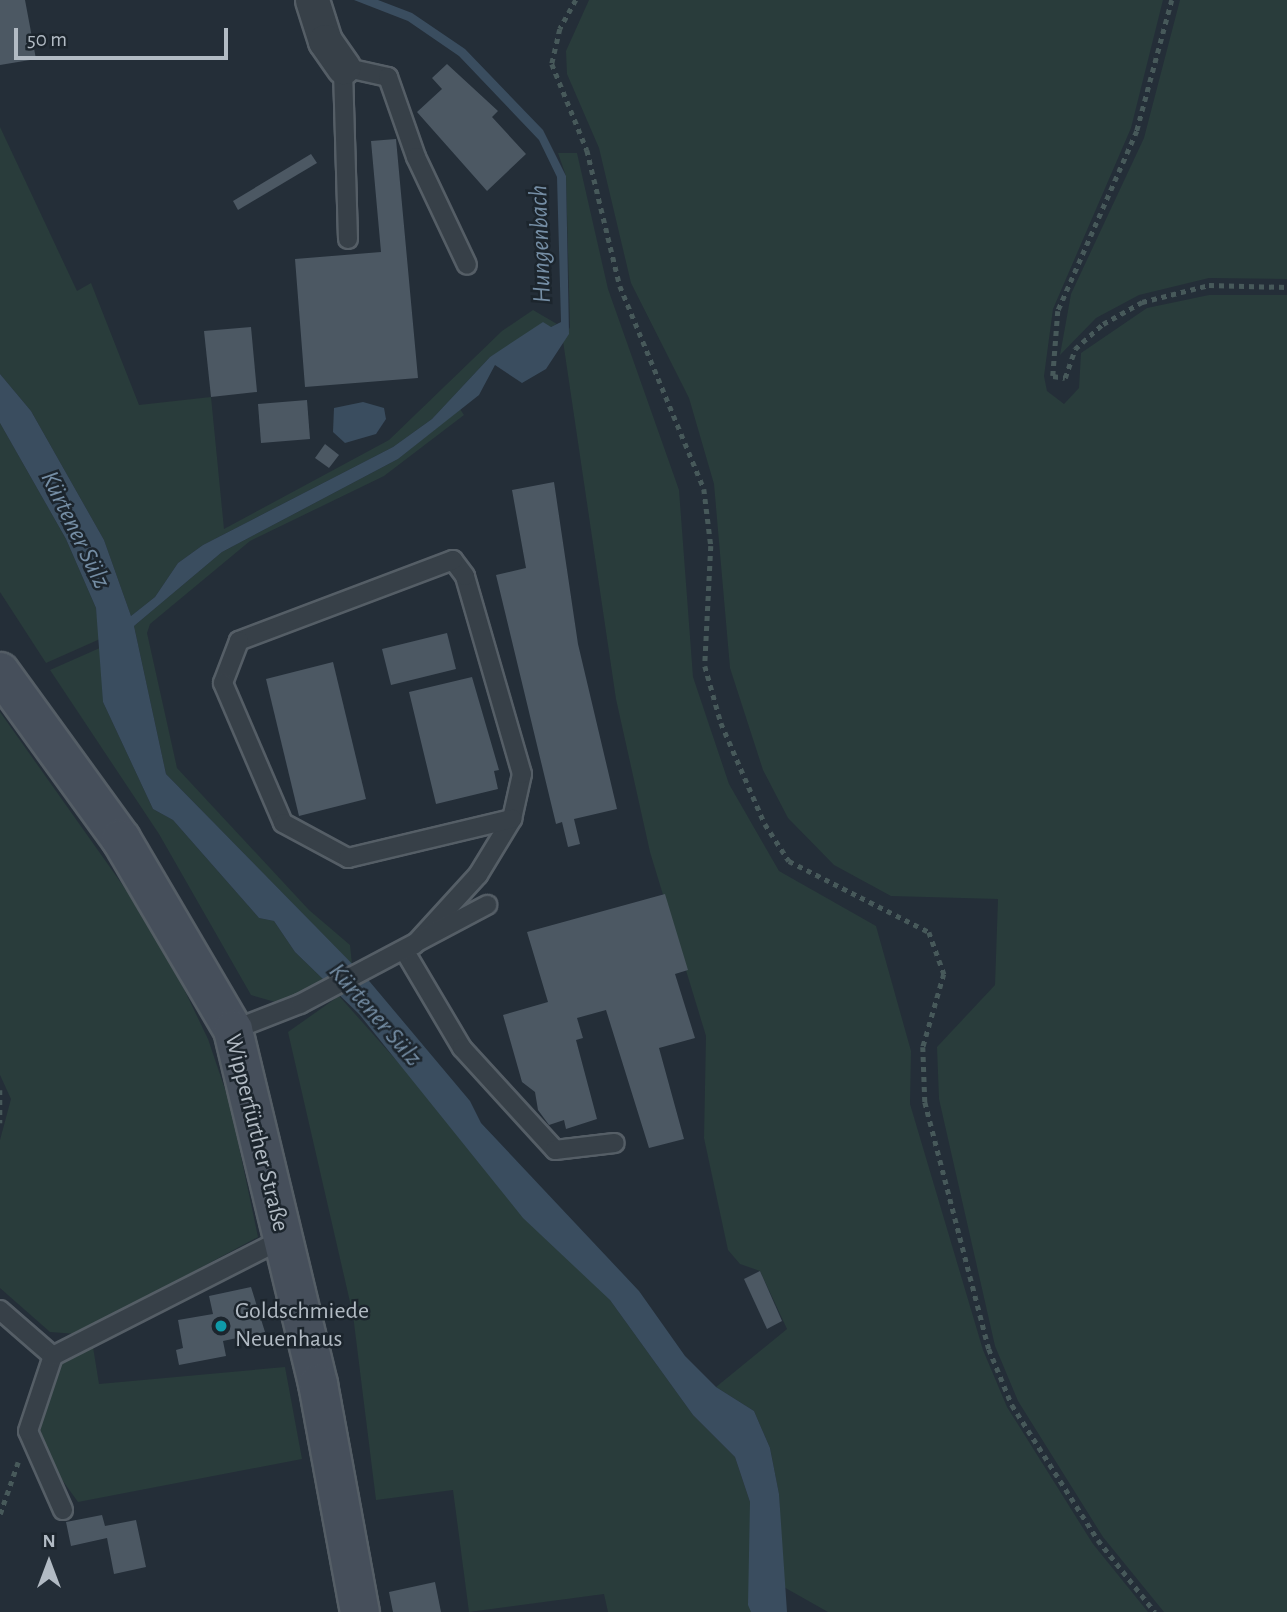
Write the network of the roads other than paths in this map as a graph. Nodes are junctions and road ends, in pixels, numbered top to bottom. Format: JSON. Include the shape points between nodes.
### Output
{"nodes":[{"id":1,"x":312,"y":0,"type":"edge"},
{"id":2,"x":342,"y":67,"type":"junction"},
{"id":3,"x":348,"y":239,"type":"dead end"},
{"id":4,"x":467,"y":265,"type":"dead end"},
{"id":5,"x":0,"y":672,"type":"edge"},
{"id":6,"x":512,"y":819,"type":"junction"},
{"id":7,"x":487,"y":905,"type":"dead end"},
{"id":8,"x":409,"y":948,"type":"junction"},
{"id":9,"x":233,"y":1030,"type":"junction"},
{"id":10,"x":615,"y":1143,"type":"dead end"},
{"id":11,"x":283,"y":1239,"type":"junction"},
{"id":12,"x":0,"y":1310,"type":"edge"},
{"id":13,"x":52,"y":1356,"type":"junction"},
{"id":14,"x":63,"y":1510,"type":"dead end"},
{"id":15,"x":360,"y":1612,"type":"edge"}],
"edges":[{"from":1,"to":2,"type":"street","via":[[325,41]]},
{"from":2,"to":3,"type":"lane"},
{"from":2,"to":4,"type":"lane","via":[[388,77],[416,157]]},
{"from":5,"to":9,"type":"main road","name":"Wipperfürther Straße","via":[[121,839]]},
{"from":6,"to":6,"type":"lane","via":[[522,774],[465,576],[453,560],[239,640],[223,683],[283,823],[348,858]]},
{"from":6,"to":8,"type":"lane","via":[[478,875]]},
{"from":7,"to":8,"type":"lane"},
{"from":8,"to":9,"type":"lane","via":[[300,1004]]},
{"from":8,"to":10,"type":"lane","via":[[462,1048],[555,1150]]},
{"from":9,"to":11,"type":"main road","name":"Wipperfürther Straße"},
{"from":11,"to":13,"type":"lane"},
{"from":11,"to":15,"type":"main road","name":"Wipperfürther Straße","via":[[318,1384]]},
{"from":12,"to":13,"type":"lane"},
{"from":13,"to":14,"type":"lane","via":[[28,1431]]}]}
